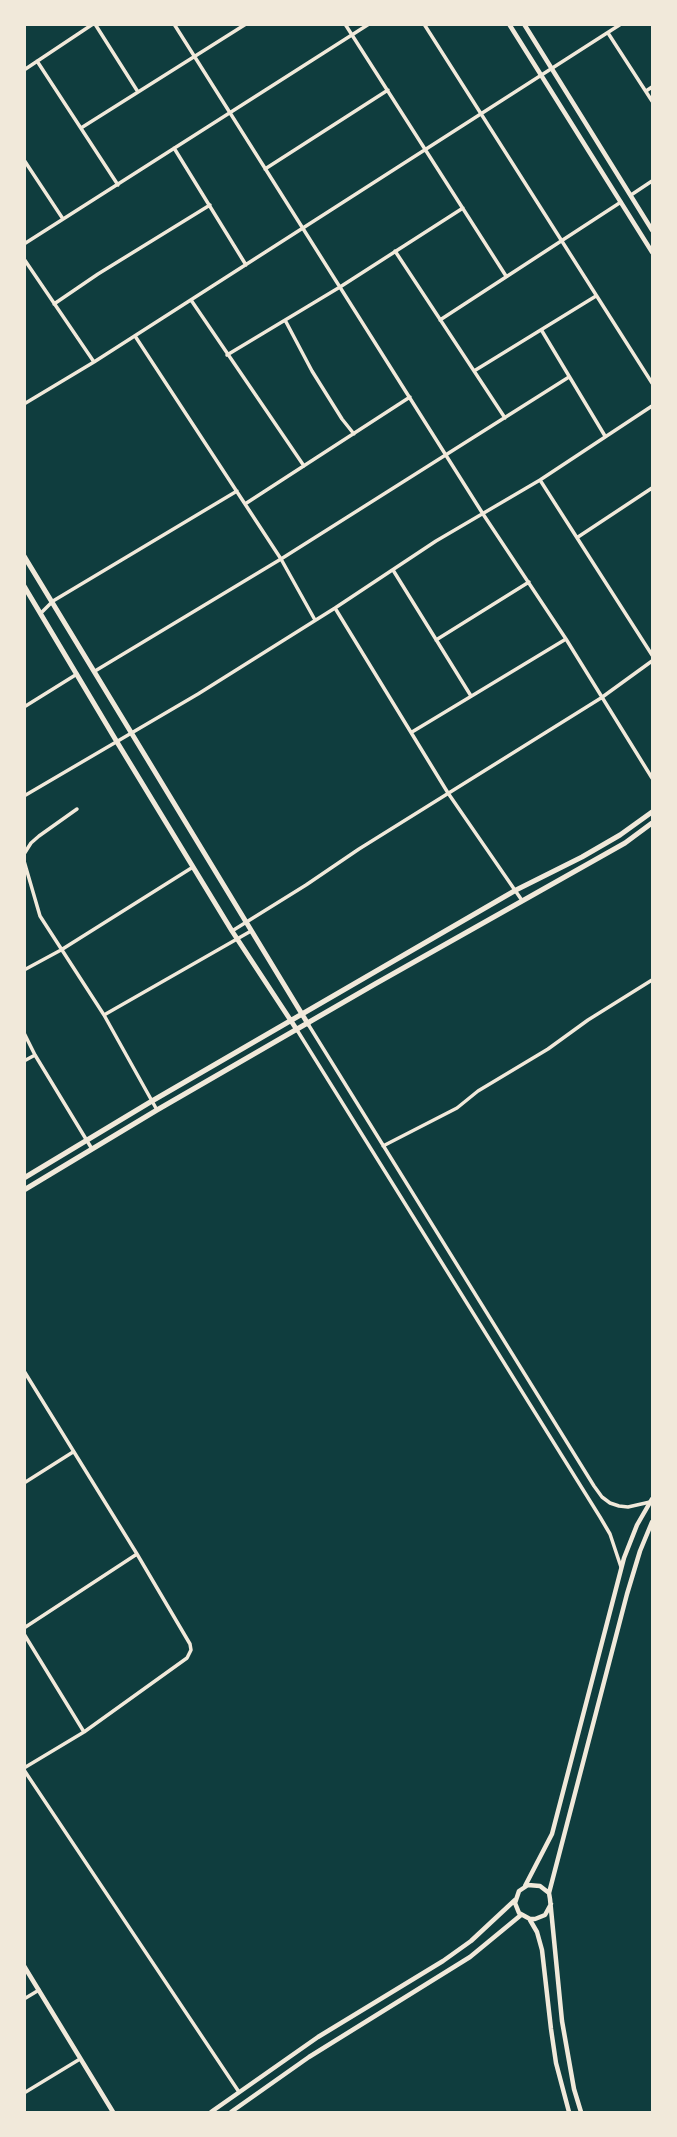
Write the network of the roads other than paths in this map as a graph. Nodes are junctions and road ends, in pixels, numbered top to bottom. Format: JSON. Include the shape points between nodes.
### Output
{"nodes":[{"id":1,"x":94,"y":24,"type":"edge"},
{"id":2,"x":174,"y":24,"type":"edge"},
{"id":3,"x":246,"y":24,"type":"edge"},
{"id":4,"x":345,"y":24,"type":"edge"},
{"id":5,"x":369,"y":24,"type":"edge"},
{"id":6,"x":424,"y":24,"type":"edge"},
{"id":7,"x":509,"y":24,"type":"edge"},
{"id":8,"x":524,"y":24,"type":"edge"},
{"id":9,"x":621,"y":24,"type":"edge"},
{"id":10,"x":608,"y":33,"type":"junction"},
{"id":11,"x":352,"y":36,"type":"junction"},
{"id":12,"x":194,"y":56,"type":"junction"},
{"id":13,"x":37,"y":61,"type":"junction"},
{"id":14,"x":552,"y":69,"type":"junction"},
{"id":15,"x":24,"y":70,"type":"edge"},
{"id":16,"x":541,"y":76,"type":"junction"},
{"id":17,"x":653,"y":87,"type":"edge"},
{"id":18,"x":388,"y":90,"type":"junction"},
{"id":19,"x":646,"y":91,"type":"junction"},
{"id":20,"x":138,"y":92,"type":"junction"},
{"id":21,"x":653,"y":101,"type":"edge"},
{"id":22,"x":481,"y":113,"type":"junction"},
{"id":23,"x":229,"y":114,"type":"junction"},
{"id":24,"x":82,"y":128,"type":"junction"},
{"id":25,"x":174,"y":148,"type":"junction"},
{"id":26,"x":426,"y":149,"type":"junction"},
{"id":27,"x":24,"y":160,"type":"edge"},
{"id":28,"x":265,"y":169,"type":"junction"},
{"id":29,"x":653,"y":181,"type":"edge"},
{"id":30,"x":118,"y":185,"type":"junction"},
{"id":31,"x":631,"y":195,"type":"junction"},
{"id":32,"x":621,"y":202,"type":"junction"},
{"id":33,"x":210,"y":205,"type":"junction"},
{"id":34,"x":463,"y":208,"type":"junction"},
{"id":35,"x":63,"y":219,"type":"junction"},
{"id":36,"x":302,"y":228,"type":"junction"},
{"id":37,"x":653,"y":230,"type":"edge"},
{"id":38,"x":563,"y":240,"type":"junction"},
{"id":39,"x":24,"y":244,"type":"edge"},
{"id":40,"x":395,"y":251,"type":"junction"},
{"id":41,"x":653,"y":252,"type":"edge"},
{"id":42,"x":24,"y":259,"type":"edge"},
{"id":43,"x":246,"y":265,"type":"junction"},
{"id":44,"x":506,"y":276,"type":"junction"},
{"id":45,"x":340,"y":287,"type":"junction"},
{"id":46,"x":596,"y":296,"type":"junction"},
{"id":47,"x":191,"y":300,"type":"junction"},
{"id":48,"x":54,"y":304,"type":"junction"},
{"id":49,"x":285,"y":320,"type":"junction"},
{"id":50,"x":440,"y":320,"type":"junction"},
{"id":51,"x":542,"y":331,"type":"junction"},
{"id":52,"x":135,"y":336,"type":"junction"},
{"id":53,"x":227,"y":355,"type":"junction"},
{"id":54,"x":94,"y":362,"type":"junction"},
{"id":55,"x":474,"y":371,"type":"junction"},
{"id":56,"x":569,"y":377,"type":"junction"},
{"id":57,"x":653,"y":383,"type":"edge"},
{"id":58,"x":411,"y":397,"type":"junction"},
{"id":59,"x":24,"y":404,"type":"edge"},
{"id":60,"x":653,"y":406,"type":"edge"},
{"id":61,"x":505,"y":418,"type":"junction"},
{"id":62,"x":354,"y":434,"type":"junction"},
{"id":63,"x":605,"y":436,"type":"junction"},
{"id":64,"x":446,"y":455,"type":"junction"},
{"id":65,"x":303,"y":466,"type":"junction"},
{"id":66,"x":540,"y":480,"type":"junction"},
{"id":67,"x":653,"y":488,"type":"edge"},
{"id":68,"x":236,"y":491,"type":"junction"},
{"id":69,"x":245,"y":504,"type":"junction"},
{"id":70,"x":483,"y":514,"type":"junction"},
{"id":71,"x":578,"y":537,"type":"junction"},
{"id":72,"x":24,"y":555,"type":"edge"},
{"id":73,"x":281,"y":559,"type":"junction"},
{"id":74,"x":393,"y":570,"type":"junction"},
{"id":75,"x":529,"y":582,"type":"junction"},
{"id":76,"x":24,"y":586,"type":"edge"},
{"id":77,"x":53,"y":601,"type":"junction"},
{"id":78,"x":335,"y":608,"type":"junction"},
{"id":79,"x":41,"y":612,"type":"junction"},
{"id":80,"x":315,"y":620,"type":"junction"},
{"id":81,"x":566,"y":639,"type":"junction"},
{"id":82,"x":436,"y":640,"type":"junction"},
{"id":83,"x":653,"y":655,"type":"edge"},
{"id":84,"x":653,"y":661,"type":"edge"},
{"id":85,"x":94,"y":672,"type":"junction"},
{"id":86,"x":77,"y":674,"type":"junction"},
{"id":87,"x":471,"y":696,"type":"junction"},
{"id":88,"x":601,"y":698,"type":"junction"},
{"id":89,"x":24,"y":706,"type":"edge"},
{"id":90,"x":412,"y":732,"type":"junction"},
{"id":91,"x":132,"y":734,"type":"junction"},
{"id":92,"x":117,"y":742,"type":"junction"},
{"id":93,"x":653,"y":778,"type":"edge"},
{"id":94,"x":448,"y":793,"type":"junction"},
{"id":95,"x":24,"y":796,"type":"edge"},
{"id":96,"x":77,"y":809,"type":"dead end"},
{"id":97,"x":653,"y":812,"type":"edge"},
{"id":98,"x":653,"y":823,"type":"edge"},
{"id":99,"x":24,"y":854,"type":"edge"},
{"id":100,"x":24,"y":861,"type":"edge"},
{"id":101,"x":193,"y":867,"type":"junction"},
{"id":102,"x":516,"y":891,"type":"junction"},
{"id":103,"x":521,"y":900,"type":"junction"},
{"id":104,"x":246,"y":922,"type":"junction"},
{"id":105,"x":232,"y":931,"type":"junction"},
{"id":106,"x":251,"y":931,"type":"junction"},
{"id":107,"x":238,"y":940,"type":"junction"},
{"id":108,"x":61,"y":950,"type":"junction"},
{"id":109,"x":24,"y":970,"type":"edge"},
{"id":110,"x":653,"y":980,"type":"edge"},
{"id":111,"x":302,"y":1014,"type":"junction"},
{"id":112,"x":104,"y":1015,"type":"junction"},
{"id":113,"x":290,"y":1020,"type":"junction"},
{"id":114,"x":308,"y":1024,"type":"junction"},
{"id":115,"x":297,"y":1030,"type":"junction"},
{"id":116,"x":24,"y":1033,"type":"edge"},
{"id":117,"x":34,"y":1055,"type":"junction"},
{"id":118,"x":24,"y":1061,"type":"edge"},
{"id":119,"x":152,"y":1101,"type":"junction"},
{"id":120,"x":157,"y":1110,"type":"junction"},
{"id":121,"x":86,"y":1139,"type":"junction"},
{"id":122,"x":383,"y":1146,"type":"junction"},
{"id":123,"x":92,"y":1149,"type":"junction"},
{"id":124,"x":24,"y":1178,"type":"edge"},
{"id":125,"x":24,"y":1190,"type":"edge"},
{"id":126,"x":24,"y":1371,"type":"edge"},
{"id":127,"x":570,"y":1446,"type":"junction"},
{"id":128,"x":74,"y":1452,"type":"junction"},
{"id":129,"x":562,"y":1456,"type":"junction"},
{"id":130,"x":24,"y":1483,"type":"edge"},
{"id":131,"x":652,"y":1500,"type":"edge"},
{"id":132,"x":653,"y":1522,"type":"edge"},
{"id":133,"x":136,"y":1554,"type":"junction"},
{"id":134,"x":622,"y":1568,"type":"junction"},
{"id":135,"x":24,"y":1628,"type":"edge"},
{"id":136,"x":24,"y":1634,"type":"edge"},
{"id":137,"x":84,"y":1732,"type":"junction"},
{"id":138,"x":24,"y":1769,"type":"edge"},
{"id":139,"x":525,"y":1886,"type":"junction"},
{"id":140,"x":548,"y":1893,"type":"junction"},
{"id":141,"x":515,"y":1900,"type":"junction"},
{"id":142,"x":551,"y":1904,"type":"junction"},
{"id":143,"x":521,"y":1915,"type":"junction"},
{"id":144,"x":530,"y":1919,"type":"junction"},
{"id":145,"x":24,"y":1966,"type":"edge"},
{"id":146,"x":39,"y":1990,"type":"junction"},
{"id":147,"x":24,"y":1999,"type":"edge"},
{"id":148,"x":80,"y":2059,"type":"junction"},
{"id":149,"x":239,"y":2092,"type":"junction"},
{"id":150,"x":24,"y":2093,"type":"edge"},
{"id":151,"x":113,"y":2112,"type":"edge"},
{"id":152,"x":211,"y":2112,"type":"edge"},
{"id":153,"x":231,"y":2112,"type":"edge"},
{"id":154,"x":569,"y":2112,"type":"edge"},
{"id":155,"x":581,"y":2112,"type":"edge"}],
"edges":[{"from":1,"to":13,"type":"street"},
{"from":1,"to":20,"type":"street"},
{"from":2,"to":12,"type":"street"},
{"from":3,"to":12,"type":"street"},
{"from":4,"to":11,"type":"street"},
{"from":5,"to":11,"type":"street"},
{"from":6,"to":22,"type":"street"},
{"from":7,"to":16,"type":"street"},
{"from":8,"to":14,"type":"street"},
{"from":9,"to":10,"type":"street"},
{"from":10,"to":14,"type":"street"},
{"from":10,"to":19,"type":"street"},
{"from":11,"to":18,"type":"street"},
{"from":11,"to":23,"type":"street"},
{"from":12,"to":20,"type":"street"},
{"from":12,"to":23,"type":"street"},
{"from":13,"to":15,"type":"street"},
{"from":13,"to":24,"type":"street"},
{"from":14,"to":16,"type":"street"},
{"from":14,"to":31,"type":"street"},
{"from":16,"to":22,"type":"street"},
{"from":16,"to":32,"type":"street"},
{"from":17,"to":19,"type":"street"},
{"from":18,"to":26,"type":"street"},
{"from":18,"to":28,"type":"street"},
{"from":19,"to":21,"type":"street"},
{"from":20,"to":24,"type":"street"},
{"from":22,"to":26,"type":"street"},
{"from":22,"to":38,"type":"street"},
{"from":23,"to":25,"type":"street"},
{"from":23,"to":28,"type":"street"},
{"from":24,"to":30,"type":"street"},
{"from":25,"to":30,"type":"street"},
{"from":25,"to":33,"type":"street"},
{"from":26,"to":34,"type":"street"},
{"from":26,"to":36,"type":"street"},
{"from":27,"to":35,"type":"street"},
{"from":28,"to":36,"type":"street"},
{"from":29,"to":31,"type":"street"},
{"from":30,"to":35,"type":"street"},
{"from":31,"to":37,"type":"street"},
{"from":32,"to":38,"type":"street"},
{"from":32,"to":41,"type":"street"},
{"from":33,"to":43,"type":"street"},
{"from":33,"to":48,"type":"street"},
{"from":34,"to":40,"type":"street"},
{"from":34,"to":44,"type":"street"},
{"from":35,"to":39,"type":"street"},
{"from":36,"to":43,"type":"street"},
{"from":36,"to":45,"type":"street"},
{"from":38,"to":44,"type":"street"},
{"from":38,"to":46,"type":"street"},
{"from":40,"to":45,"type":"street"},
{"from":40,"to":50,"type":"street"},
{"from":42,"to":48,"type":"street"},
{"from":43,"to":47,"type":"street"},
{"from":44,"to":50,"type":"street"},
{"from":45,"to":49,"type":"street"},
{"from":45,"to":58,"type":"street"},
{"from":46,"to":51,"type":"street"},
{"from":46,"to":57,"type":"street"},
{"from":47,"to":52,"type":"street"},
{"from":47,"to":53,"type":"street"},
{"from":48,"to":54,"type":"street"},
{"from":49,"to":53,"type":"street"},
{"from":49,"to":62,"type":"street"},
{"from":50,"to":55,"type":"street"},
{"from":51,"to":55,"type":"street"},
{"from":51,"to":56,"type":"street"},
{"from":52,"to":54,"type":"street"},
{"from":52,"to":68,"type":"street"},
{"from":53,"to":65,"type":"street"},
{"from":54,"to":59,"type":"street"},
{"from":55,"to":61,"type":"street"},
{"from":56,"to":61,"type":"street"},
{"from":56,"to":63,"type":"street"},
{"from":58,"to":62,"type":"street"},
{"from":58,"to":64,"type":"street"},
{"from":60,"to":63,"type":"street"},
{"from":61,"to":64,"type":"street"},
{"from":62,"to":65,"type":"street"},
{"from":63,"to":66,"type":"street"},
{"from":64,"to":70,"type":"street"},
{"from":64,"to":73,"type":"street"},
{"from":65,"to":69,"type":"street"},
{"from":66,"to":70,"type":"street"},
{"from":66,"to":71,"type":"street"},
{"from":67,"to":71,"type":"street"},
{"from":68,"to":69,"type":"street"},
{"from":68,"to":77,"type":"street"},
{"from":69,"to":73,"type":"street"},
{"from":70,"to":74,"type":"street"},
{"from":70,"to":75,"type":"street"},
{"from":71,"to":83,"type":"street"},
{"from":72,"to":77,"type":"main road"},
{"from":73,"to":80,"type":"street"},
{"from":73,"to":85,"type":"street"},
{"from":74,"to":78,"type":"street"},
{"from":74,"to":82,"type":"street"},
{"from":75,"to":81,"type":"street"},
{"from":75,"to":82,"type":"street"},
{"from":76,"to":79,"type":"main road"},
{"from":77,"to":79,"type":"street"},
{"from":77,"to":85,"type":"main road"},
{"from":78,"to":80,"type":"street"},
{"from":78,"to":90,"type":"street"},
{"from":79,"to":86,"type":"main road"},
{"from":80,"to":91,"type":"street"},
{"from":81,"to":87,"type":"street"},
{"from":81,"to":88,"type":"street"},
{"from":82,"to":87,"type":"street"},
{"from":84,"to":88,"type":"street"},
{"from":85,"to":91,"type":"main road"},
{"from":86,"to":89,"type":"street"},
{"from":86,"to":92,"type":"main road"},
{"from":87,"to":90,"type":"street"},
{"from":88,"to":93,"type":"street"},
{"from":88,"to":94,"type":"street"},
{"from":90,"to":94,"type":"street"},
{"from":91,"to":92,"type":"street"},
{"from":91,"to":104,"type":"main road"},
{"from":92,"to":95,"type":"street"},
{"from":92,"to":101,"type":"main road"},
{"from":94,"to":102,"type":"street"},
{"from":94,"to":104,"type":"street"},
{"from":96,"to":99,"type":"street","via":[[39,836]]},
{"from":97,"to":102,"type":"main road","via":[[592,852]]},
{"from":98,"to":103,"type":"main road"},
{"from":100,"to":108,"type":"street","via":[[40,916]]},
{"from":101,"to":105,"type":"main road"},
{"from":101,"to":108,"type":"street"},
{"from":102,"to":103,"type":"street"},
{"from":102,"to":111,"type":"main road"},
{"from":103,"to":114,"type":"main road"},
{"from":104,"to":105,"type":"street"},
{"from":104,"to":106,"type":"main road"},
{"from":105,"to":107,"type":"main road"},
{"from":106,"to":107,"type":"street"},
{"from":106,"to":111,"type":"main road"},
{"from":107,"to":112,"type":"street"},
{"from":107,"to":113,"type":"main road"},
{"from":108,"to":109,"type":"street"},
{"from":108,"to":112,"type":"street"},
{"from":110,"to":122,"type":"street","via":[[457,1108]]},
{"from":111,"to":113,"type":"main road"},
{"from":111,"to":114,"type":"main road"},
{"from":112,"to":119,"type":"street"},
{"from":113,"to":115,"type":"main road"},
{"from":113,"to":119,"type":"main road"},
{"from":114,"to":115,"type":"main road"},
{"from":114,"to":122,"type":"street"},
{"from":115,"to":120,"type":"main road"},
{"from":115,"to":129,"type":"street"},
{"from":116,"to":117,"type":"street"},
{"from":117,"to":118,"type":"street"},
{"from":117,"to":121,"type":"street"},
{"from":119,"to":120,"type":"street"},
{"from":119,"to":121,"type":"main road"},
{"from":120,"to":123,"type":"main road"},
{"from":121,"to":123,"type":"street"},
{"from":121,"to":124,"type":"main road"},
{"from":122,"to":127,"type":"street"},
{"from":123,"to":125,"type":"main road"},
{"from":126,"to":128,"type":"street"},
{"from":127,"to":129,"type":"street"},
{"from":127,"to":131,"type":"street","via":[[610,1503],[628,1507]]},
{"from":128,"to":130,"type":"street"},
{"from":128,"to":133,"type":"street"},
{"from":129,"to":134,"type":"street","via":[[610,1534]]},
{"from":131,"to":134,"type":"street","via":[[637,1525]]},
{"from":132,"to":140,"type":"street","via":[[627,1594]]},
{"from":133,"to":135,"type":"street"},
{"from":133,"to":137,"type":"street","via":[[190,1644],[189,1655]]},
{"from":134,"to":139,"type":"street","via":[[552,1833]]},
{"from":136,"to":137,"type":"street"},
{"from":137,"to":138,"type":"street"},
{"from":138,"to":149,"type":"street"},
{"from":139,"to":140,"type":"street","via":[[534,1884]]},
{"from":139,"to":141,"type":"street"},
{"from":140,"to":142,"type":"street"},
{"from":141,"to":143,"type":"street"},
{"from":141,"to":149,"type":"street","via":[[443,1961],[318,2037]]},
{"from":142,"to":144,"type":"street","via":[[541,1918]]},
{"from":142,"to":155,"type":"street","via":[[562,2021]]},
{"from":143,"to":144,"type":"street"},
{"from":143,"to":153,"type":"street","via":[[470,1957],[309,2057]]},
{"from":144,"to":154,"type":"street","via":[[542,1951],[556,2063]]},
{"from":145,"to":146,"type":"street"},
{"from":146,"to":147,"type":"street"},
{"from":146,"to":148,"type":"street"},
{"from":148,"to":150,"type":"street"},
{"from":148,"to":151,"type":"street"},
{"from":149,"to":152,"type":"street"}]}
